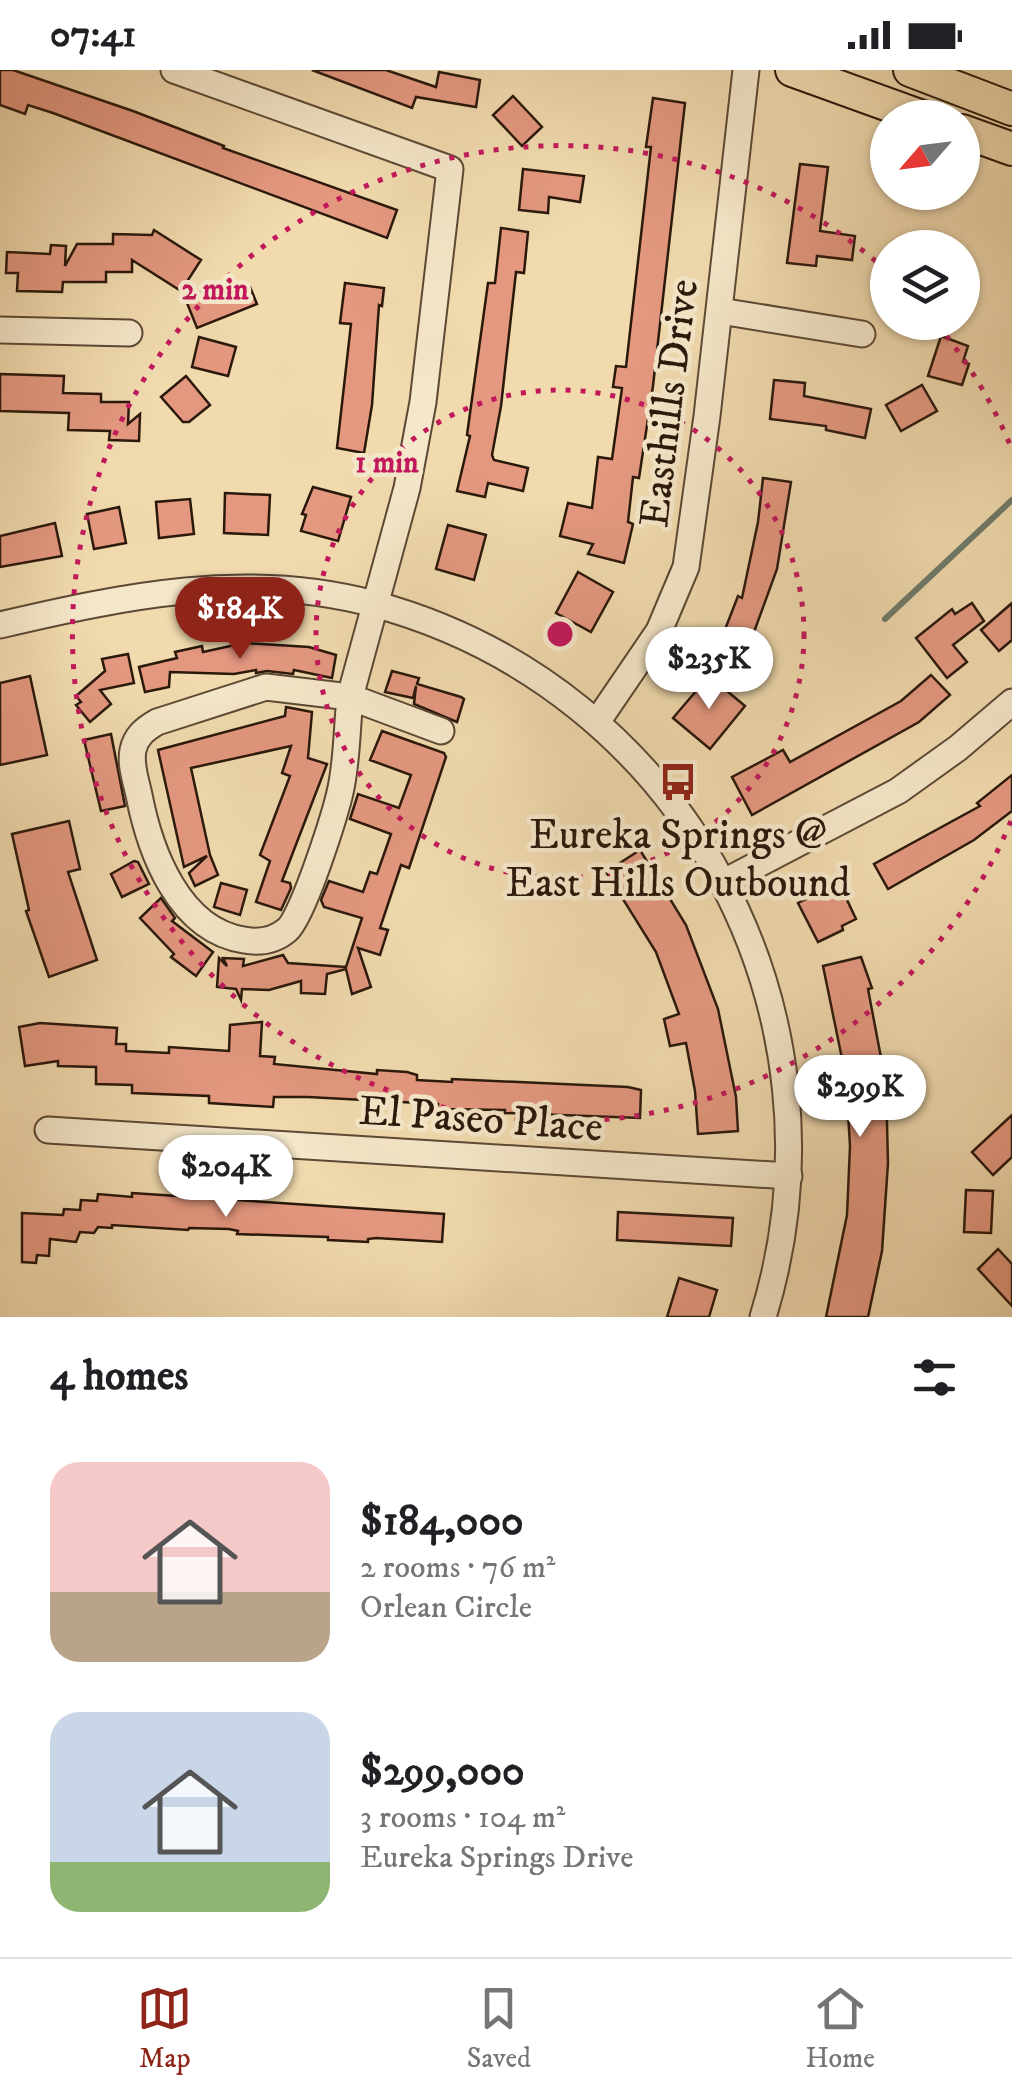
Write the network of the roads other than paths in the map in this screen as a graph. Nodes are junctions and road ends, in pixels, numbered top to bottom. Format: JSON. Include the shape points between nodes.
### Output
{"nodes":[{"id":1,"x":174,"y":70,"type":"edge"},
{"id":2,"x":746,"y":70,"type":"edge"},
{"id":3,"x":792,"y":70,"type":"edge"},
{"id":4,"x":910,"y":70,"type":"edge"},
{"id":5,"x":875,"y":100,"type":"edge"},
{"id":6,"x":1012,"y":109,"type":"edge"},
{"id":7,"x":980,"y":137,"type":"edge"},
{"id":8,"x":1012,"y":149,"type":"edge"},
{"id":9,"x":720,"y":311,"type":"junction"},
{"id":10,"x":0,"y":330,"type":"edge"},
{"id":11,"x":130,"y":333,"type":"dead end"},
{"id":12,"x":862,"y":334,"type":"dead end"},
{"id":13,"x":374,"y":604,"type":"junction"},
{"id":14,"x":0,"y":625,"type":"edge"},
{"id":15,"x":350,"y":697,"type":"junction"},
{"id":16,"x":1012,"y":702,"type":"edge"},
{"id":17,"x":597,"y":722,"type":"junction"},
{"id":18,"x":441,"y":731,"type":"dead end"},
{"id":19,"x":724,"y":882,"type":"junction"},
{"id":20,"x":48,"y":1130,"type":"dead end"},
{"id":21,"x":789,"y":1176,"type":"junction"},
{"id":22,"x":763,"y":1317,"type":"edge"}],
"edges":[{"from":1,"to":13,"type":"street","via":[[450,169],[423,402]]},
{"from":2,"to":9,"type":"street","name":"Easthills Drive"},
{"from":3,"to":5,"type":"main road"},
{"from":4,"to":6,"type":"main road"},
{"from":7,"to":8,"type":"main road"},
{"from":9,"to":12,"type":"street"},
{"from":9,"to":17,"type":"street","name":"Easthills Drive","via":[[686,567],[660,631]]},
{"from":10,"to":11,"type":"street"},
{"from":13,"to":14,"type":"street","via":[[213,587]]},
{"from":13,"to":15,"type":"street"},
{"from":13,"to":17,"type":"street","via":[[483,646]]},
{"from":15,"to":15,"type":"street","via":[[341,790],[294,922],[258,942],[218,932],[176,892],[159,864],[133,764],[138,738],[157,722],[266,688]]},
{"from":15,"to":18,"type":"street"},
{"from":16,"to":19,"type":"street","via":[[898,791]]},
{"from":17,"to":19,"type":"street","via":[[664,794]]},
{"from":19,"to":21,"type":"street","via":[[758,959],[778,1029],[788,1089]]},
{"from":20,"to":21,"type":"street","name":"El Paseo Place"},
{"from":21,"to":22,"type":"street","via":[[780,1258]]}]}
